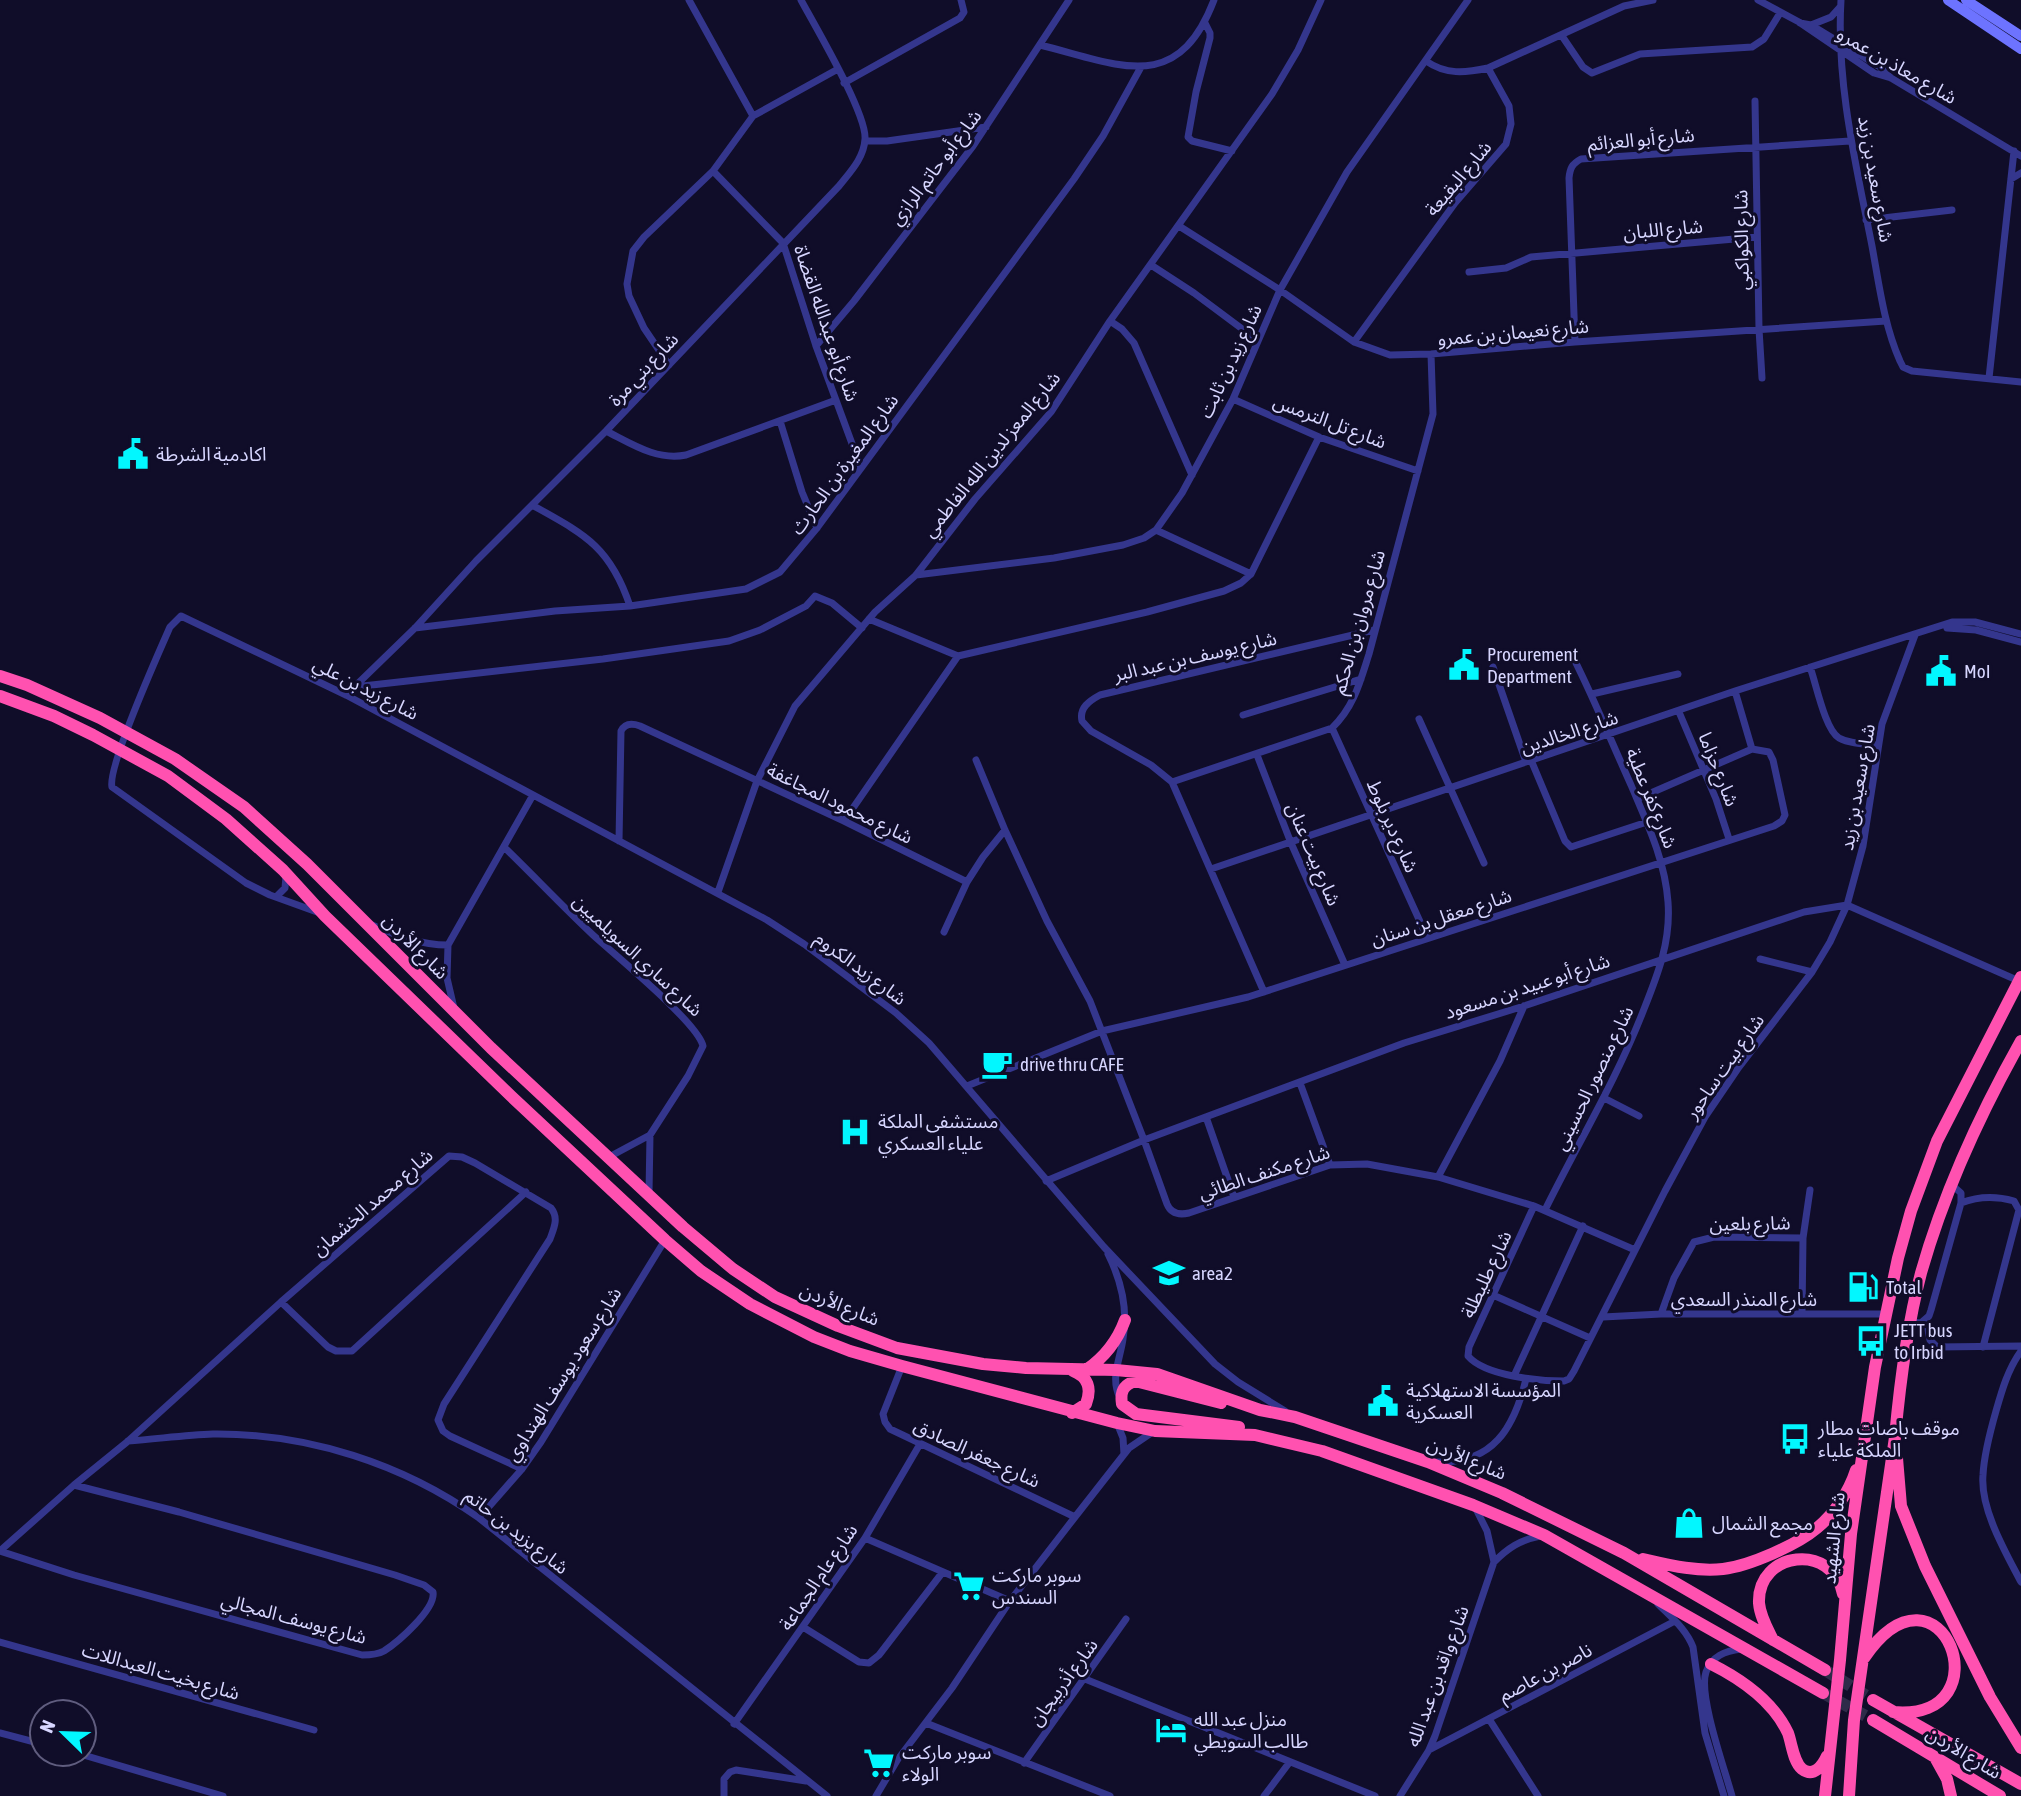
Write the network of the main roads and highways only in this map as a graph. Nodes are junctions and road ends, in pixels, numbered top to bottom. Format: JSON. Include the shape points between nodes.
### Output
{"nodes":[{"id":1,"x":1948,"y":0,"type":"edge"},
{"id":2,"x":1966,"y":0,"type":"edge"},
{"id":3,"x":2021,"y":36,"type":"edge"},
{"id":4,"x":2021,"y":49,"type":"edge"},
{"id":5,"x":0,"y":676,"type":"edge"},
{"id":6,"x":0,"y":696,"type":"edge"},
{"id":7,"x":2020,"y":979,"type":"edge"},
{"id":8,"x":2021,"y":1041,"type":"edge"},
{"id":9,"x":1125,"y":1320,"type":"road end"},
{"id":10,"x":1079,"y":1370,"type":"junction"},
{"id":11,"x":1261,"y":1410,"type":"junction"},
{"id":12,"x":1072,"y":1413,"type":"junction"},
{"id":13,"x":1255,"y":1435,"type":"junction"},
{"id":14,"x":1895,"y":1437,"type":"junction"},
{"id":15,"x":1865,"y":1440,"type":"junction"},
{"id":16,"x":1629,"y":1555,"type":"junction"},
{"id":17,"x":1843,"y":1625,"type":"junction"},
{"id":18,"x":1773,"y":1640,"type":"junction"},
{"id":19,"x":1862,"y":1661,"type":"junction"},
{"id":20,"x":1711,"y":1664,"type":"road end"},
{"id":21,"x":1825,"y":1670,"type":"tunnel mouth"},
{"id":22,"x":1823,"y":1693,"type":"tunnel mouth"},
{"id":23,"x":1873,"y":1700,"type":"tunnel mouth"},
{"id":24,"x":1893,"y":1712,"type":"junction"},
{"id":25,"x":1873,"y":1720,"type":"tunnel mouth"},
{"id":26,"x":2021,"y":1748,"type":"edge"},
{"id":27,"x":1829,"y":1749,"type":"junction"},
{"id":28,"x":1934,"y":1756,"type":"junction"},
{"id":29,"x":2021,"y":1784,"type":"edge"},
{"id":30,"x":1824,"y":1794,"type":"edge"},
{"id":31,"x":1851,"y":1796,"type":"edge"},
{"id":32,"x":1951,"y":1796,"type":"edge"},
{"id":33,"x":2000,"y":1796,"type":"edge"}],
"edges":[{"from":1,"to":4,"type":"main road"},
{"from":2,"to":3,"type":"main road"},
{"from":5,"to":10,"type":"highway","name":"شارع الأردن","via":[[100,718],[220,789],[262,823],[649,1195],[733,1269],[775,1297],[897,1348],[983,1364]]},
{"from":6,"to":12,"type":"highway","name":"شارع الأردن","via":[[54,716],[168,776],[226,820],[283,870],[511,1096],[709,1277],[761,1310],[850,1351]]},
{"from":7,"to":15,"type":"highway","name":"شارع الشهيد","via":[[1928,1164],[1901,1246]]},
{"from":8,"to":14,"type":"highway","via":[[1980,1120],[1927,1252],[1910,1322]]},
{"from":9,"to":10,"type":"highway","via":[[1106,1354]]},
{"from":10,"to":11,"type":"highway","name":"شارع الأردن","via":[[1157,1374]]},
{"from":10,"to":12,"type":"highway","via":[[1089,1396],[1086,1404]]},
{"from":11,"to":13,"type":"highway","via":[[1135,1381],[1122,1389],[1122,1404],[1136,1414],[1225,1424]]},
{"from":11,"to":16,"type":"highway","name":"شارع الأردن","via":[[1428,1462]]},
{"from":12,"to":13,"type":"highway","name":"شارع الأردن","via":[[1155,1431]]},
{"from":13,"to":22,"type":"highway","name":"شارع الأردن","via":[[1322,1451],[1544,1535]]},
{"from":14,"to":19,"type":"highway"},
{"from":14,"to":26,"type":"highway","via":[[1903,1514],[1990,1697]]},
{"from":15,"to":16,"type":"highway","via":[[1843,1497],[1816,1529],[1784,1547],[1725,1569],[1675,1567]]},
{"from":15,"to":17,"type":"highway","name":"شارع الشهيد"},
{"from":16,"to":18,"type":"highway","name":"شارع الأردن"},
{"from":17,"to":18,"type":"highway","via":[[1842,1590],[1834,1573],[1815,1561],[1794,1559],[1770,1573],[1760,1593],[1760,1611]]},
{"from":17,"to":27,"type":"highway","name":"شارع الشهيد"},
{"from":18,"to":21,"type":"highway","name":"شارع الأردن"},
{"from":19,"to":24,"type":"highway","via":[[1880,1637],[1904,1622],[1927,1622],[1948,1640],[1955,1663],[1943,1697],[1919,1712]]},
{"from":19,"to":31,"type":"highway"},
{"from":20,"to":27,"type":"highway","via":[[1768,1704],[1787,1731],[1802,1769],[1816,1771]]},
{"from":23,"to":24,"type":"highway","name":"شارع الأردن"},
{"from":24,"to":29,"type":"highway","name":"شارع الأردن"},
{"from":25,"to":28,"type":"highway","name":"شارع الأردن"},
{"from":27,"to":30,"type":"highway","name":"شارع الشهيد"},
{"from":28,"to":32,"type":"highway"},
{"from":28,"to":33,"type":"highway","name":"شارع الأردن"}]}
